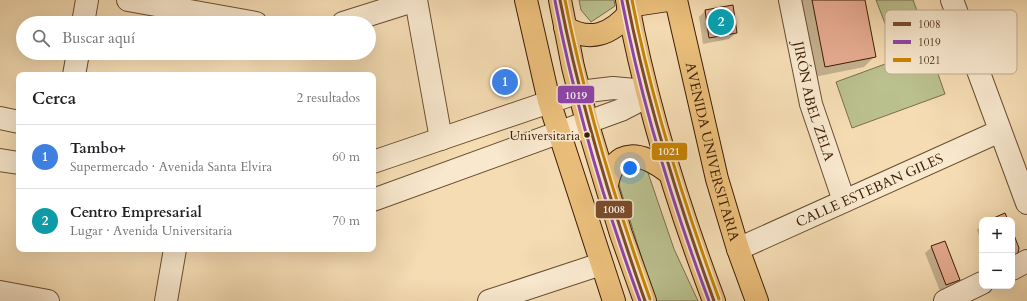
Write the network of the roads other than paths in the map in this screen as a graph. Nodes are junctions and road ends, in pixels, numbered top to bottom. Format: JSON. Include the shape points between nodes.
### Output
{"nodes":[{"id":1,"x":87,"y":0,"type":"edge"},
{"id":2,"x":128,"y":0,"type":"edge"},
{"id":3,"x":416,"y":0,"type":"edge"},
{"id":4,"x":526,"y":0,"type":"edge"},
{"id":5,"x":560,"y":0,"type":"edge"},
{"id":6,"x":668,"y":0,"type":"edge"},
{"id":7,"x":676,"y":0,"type":"edge"},
{"id":8,"x":790,"y":0,"type":"edge"},
{"id":9,"x":952,"y":0,"type":"edge"},
{"id":10,"x":628,"y":6,"type":"edge"},
{"id":11,"x":956,"y":10,"type":"edge"},
{"id":12,"x":84,"y":16,"type":"edge"},
{"id":13,"x":217,"y":16,"type":"edge"},
{"id":14,"x":365,"y":16,"type":"edge"},
{"id":15,"x":565,"y":28,"type":"junction"},
{"id":16,"x":77,"y":60,"type":"edge"},
{"id":17,"x":75,"y":72,"type":"edge"},
{"id":18,"x":979,"y":74,"type":"edge"},
{"id":19,"x":579,"y":92,"type":"junction"},
{"id":20,"x":647,"y":94,"type":"junction"},
{"id":21,"x":549,"y":101,"type":"junction"},
{"id":22,"x":0,"y":118,"type":"edge"},
{"id":23,"x":16,"y":121,"type":"edge"},
{"id":24,"x":586,"y":122,"type":"junction"},
{"id":25,"x":1000,"y":131,"type":"junction"},
{"id":26,"x":558,"y":132,"type":"junction"},
{"id":27,"x":441,"y":139,"type":"junction"},
{"id":28,"x":0,"y":160,"type":"edge"},
{"id":29,"x":376,"y":161,"type":"edge"},
{"id":30,"x":16,"y":163,"type":"edge"},
{"id":31,"x":668,"y":172,"type":"junction"},
{"id":32,"x":607,"y":185,"type":"junction"},
{"id":33,"x":376,"y":199,"type":"edge"},
{"id":34,"x":844,"y":201,"type":"junction"},
{"id":35,"x":1027,"y":203,"type":"edge"},
{"id":36,"x":738,"y":249,"type":"junction"},
{"id":37,"x":174,"y":252,"type":"edge"},
{"id":38,"x":1027,"y":261,"type":"edge"},
{"id":39,"x":601,"y":264,"type":"junction"},
{"id":40,"x":1015,"y":267,"type":"edge"},
{"id":41,"x":981,"y":290,"type":"edge"},
{"id":42,"x":0,"y":292,"type":"edge"},
{"id":43,"x":48,"y":301,"type":"edge"},
{"id":44,"x":166,"y":301,"type":"edge"},
{"id":45,"x":489,"y":301,"type":"edge"},
{"id":46,"x":614,"y":301,"type":"edge"},
{"id":47,"x":645,"y":301,"type":"edge"},
{"id":48,"x":714,"y":301,"type":"edge"},
{"id":49,"x":757,"y":301,"type":"edge"},
{"id":50,"x":944,"y":301,"type":"edge"}],
"edges":[{"from":1,"to":12,"type":"street"},
{"from":2,"to":13,"type":"street"},
{"from":3,"to":14,"type":"street"},
{"from":3,"to":27,"type":"street"},
{"from":4,"to":21,"type":"main road"},
{"from":5,"to":15,"type":"main road"},
{"from":6,"to":10,"type":"main road"},
{"from":7,"to":36,"type":"main road","name":"AVENIDA UNIVERSITARIA","via":[[717,179]]},
{"from":8,"to":34,"type":"street","name":"JIRÓN ABEL ZELA","via":[[811,104]]},
{"from":9,"to":11,"type":"street"},
{"from":10,"to":15,"type":"main road","via":[[614,28],[600,34],[574,33]]},
{"from":10,"to":20,"type":"main road"},
{"from":15,"to":19,"type":"main road"},
{"from":16,"to":17,"type":"street"},
{"from":18,"to":25,"type":"street"},
{"from":19,"to":20,"type":"street","via":[[613,88]]},
{"from":19,"to":21,"type":"street"},
{"from":19,"to":24,"type":"main road"},
{"from":20,"to":24,"type":"street","via":[[621,110]]},
{"from":20,"to":31,"type":"main road"},
{"from":21,"to":26,"type":"main road"},
{"from":21,"to":27,"type":"street"},
{"from":22,"to":23,"type":"street"},
{"from":24,"to":26,"type":"street"},
{"from":24,"to":32,"type":"main road"},
{"from":25,"to":34,"type":"street","name":"CALLE ESTEBAN GILES"},
{"from":25,"to":35,"type":"street"},
{"from":26,"to":33,"type":"street"},
{"from":26,"to":39,"type":"main road"},
{"from":27,"to":29,"type":"street"},
{"from":28,"to":30,"type":"street"},
{"from":31,"to":32,"type":"main road","via":[[648,158],[629,157],[620,160],[613,167]]},
{"from":31,"to":48,"type":"main road"},
{"from":32,"to":47,"type":"main road"},
{"from":34,"to":36,"type":"street","name":"CALLE ESTEBAN GILES"},
{"from":36,"to":49,"type":"main road","name":"AVENIDA UNIVERSITARIA"},
{"from":37,"to":44,"type":"street"},
{"from":38,"to":40,"type":"street"},
{"from":39,"to":45,"type":"street"},
{"from":39,"to":46,"type":"main road"},
{"from":41,"to":50,"type":"street"},
{"from":42,"to":43,"type":"street"}]}
